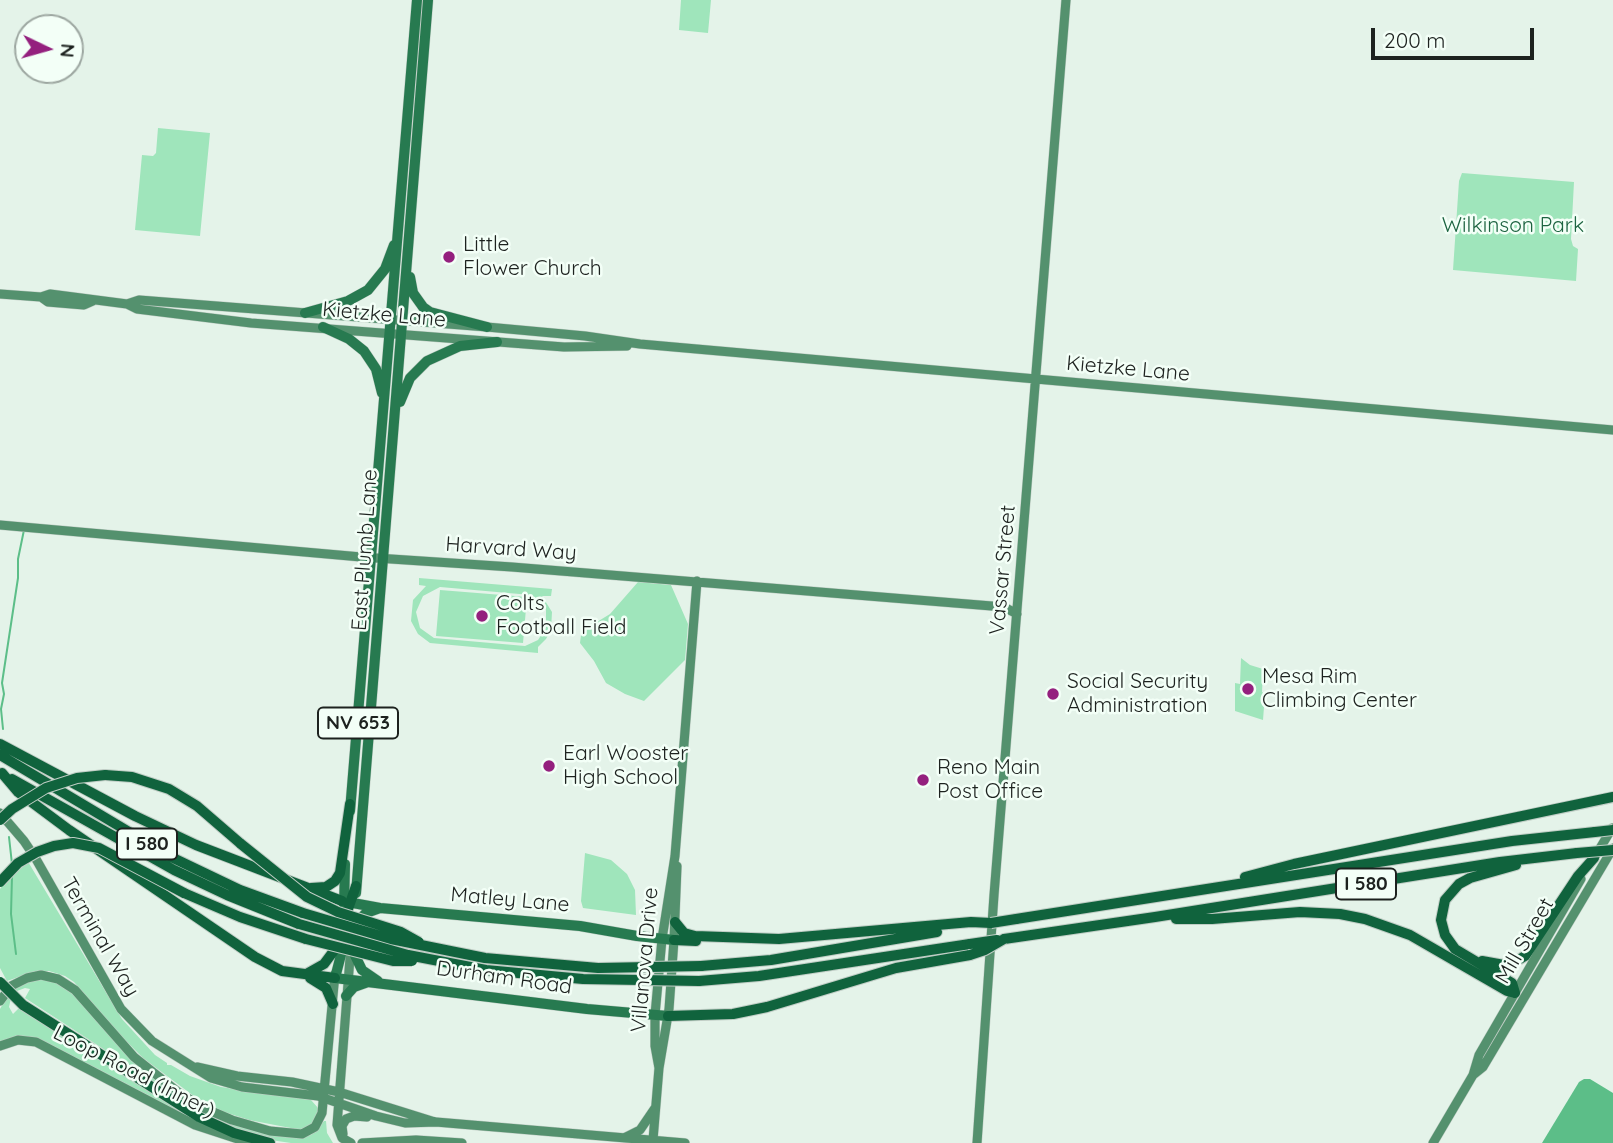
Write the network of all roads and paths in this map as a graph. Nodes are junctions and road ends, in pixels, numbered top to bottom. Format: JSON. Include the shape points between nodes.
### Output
{"nodes":[{"id":1,"x":418,"y":0,"type":"edge"},
{"id":2,"x":428,"y":0,"type":"edge"},
{"id":3,"x":1066,"y":0,"type":"edge"},
{"id":4,"x":401,"y":210,"type":"junction"},
{"id":5,"x":409,"y":240,"type":"junction"},
{"id":6,"x":0,"y":293,"type":"edge"},
{"id":7,"x":127,"y":303,"type":"junction"},
{"id":8,"x":304,"y":313,"type":"junction"},
{"id":9,"x":398,"y":320,"type":"junction"},
{"id":10,"x":323,"y":327,"type":"junction"},
{"id":11,"x":487,"y":327,"type":"junction"},
{"id":12,"x":397,"y":333,"type":"junction"},
{"id":13,"x":497,"y":342,"type":"junction"},
{"id":14,"x":639,"y":344,"type":"junction"},
{"id":15,"x":1037,"y":378,"type":"junction"},
{"id":16,"x":384,"y":411,"type":"junction"},
{"id":17,"x":1613,"y":430,"type":"edge"},
{"id":18,"x":391,"y":457,"type":"junction"},
{"id":19,"x":0,"y":525,"type":"edge"},
{"id":20,"x":372,"y":557,"type":"junction"},
{"id":21,"x":384,"y":557,"type":"junction"},
{"id":22,"x":697,"y":581,"type":"junction"},
{"id":23,"x":1017,"y":614,"type":"junction"},
{"id":24,"x":0,"y":744,"type":"edge"},
{"id":25,"x":0,"y":755,"type":"edge"},
{"id":26,"x":349,"y":769,"type":"junction"},
{"id":27,"x":1,"y":773,"type":"edge"},
{"id":28,"x":1613,"y":791,"type":"edge"},
{"id":29,"x":1613,"y":797,"type":"edge"},
{"id":30,"x":1585,"y":803,"type":"junction"},
{"id":31,"x":350,"y":804,"type":"junction"},
{"id":32,"x":0,"y":813,"type":"edge"},
{"id":33,"x":0,"y":820,"type":"edge"},
{"id":34,"x":1613,"y":828,"type":"edge"},
{"id":35,"x":1613,"y":849,"type":"edge"},
{"id":36,"x":675,"y":856,"type":"junction"},
{"id":37,"x":1549,"y":856,"type":"junction"},
{"id":38,"x":1594,"y":858,"type":"junction"},
{"id":39,"x":357,"y":874,"type":"junction"},
{"id":40,"x":0,"y":882,"type":"edge"},
{"id":41,"x":356,"y":886,"type":"joint"},
{"id":42,"x":302,"y":887,"type":"junction"},
{"id":43,"x":1216,"y":887,"type":"junction"},
{"id":44,"x":348,"y":903,"type":"junction"},
{"id":45,"x":380,"y":908,"type":"junction"},
{"id":46,"x":301,"y":918,"type":"junction"},
{"id":47,"x":1155,"y":918,"type":"junction"},
{"id":48,"x":675,"y":922,"type":"junction"},
{"id":49,"x":971,"y":925,"type":"junction"},
{"id":50,"x":346,"y":930,"type":"junction"},
{"id":51,"x":662,"y":939,"type":"junction"},
{"id":52,"x":674,"y":940,"type":"junction"},
{"id":53,"x":779,"y":940,"type":"junction"},
{"id":54,"x":351,"y":947,"type":"junction"},
{"id":55,"x":428,"y":947,"type":"junction"},
{"id":56,"x":970,"y":950,"type":"junction"},
{"id":57,"x":1459,"y":952,"type":"junction"},
{"id":58,"x":429,"y":960,"type":"junction"},
{"id":59,"x":301,"y":974,"type":"junction"},
{"id":60,"x":335,"y":978,"type":"junction"},
{"id":61,"x":348,"y":979,"type":"junction"},
{"id":62,"x":375,"y":981,"type":"junction"},
{"id":63,"x":0,"y":982,"type":"edge"},
{"id":64,"x":346,"y":996,"type":"junction"},
{"id":65,"x":1519,"y":996,"type":"junction"},
{"id":66,"x":0,"y":1001,"type":"edge"},
{"id":67,"x":332,"y":1004,"type":"junction"},
{"id":68,"x":655,"y":1015,"type":"junction"},
{"id":69,"x":668,"y":1016,"type":"junction"},
{"id":70,"x":0,"y":1046,"type":"edge"},
{"id":71,"x":185,"y":1063,"type":"junction"},
{"id":72,"x":327,"y":1063,"type":"junction"},
{"id":73,"x":659,"y":1068,"type":"junction"},
{"id":74,"x":302,"y":1083,"type":"junction"},
{"id":75,"x":339,"y":1091,"type":"junction"},
{"id":76,"x":324,"y":1093,"type":"junction"},
{"id":77,"x":338,"y":1102,"type":"junction"},
{"id":78,"x":656,"y":1107,"type":"junction"},
{"id":79,"x":386,"y":1119,"type":"junction"},
{"id":80,"x":436,"y":1122,"type":"junction"},
{"id":81,"x":623,"y":1138,"type":"junction"},
{"id":82,"x":653,"y":1140,"type":"junction"},
{"id":83,"x":397,"y":1142,"type":"edge"},
{"id":84,"x":252,"y":1143,"type":"edge"},
{"id":85,"x":270,"y":1143,"type":"edge"},
{"id":86,"x":353,"y":1143,"type":"edge"},
{"id":87,"x":362,"y":1143,"type":"edge"},
{"id":88,"x":462,"y":1143,"type":"edge"},
{"id":89,"x":685,"y":1143,"type":"edge"},
{"id":90,"x":977,"y":1143,"type":"edge"},
{"id":91,"x":1433,"y":1143,"type":"edge"}],
"edges":[{"from":1,"to":4,"type":"main road","name":"East Plumb Lane"},
{"from":2,"to":5,"type":"main road","name":"East Plumb Lane"},
{"from":3,"to":15,"type":"main road","name":"Vassar Street"},
{"from":4,"to":8,"type":"main road","via":[[390,259],[374,284],[359,297]]},
{"from":4,"to":9,"type":"main road","name":"East Plumb Lane"},
{"from":5,"to":9,"type":"main road","name":"East Plumb Lane"},
{"from":5,"to":11,"type":"main road","via":[[410,283],[423,307]]},
{"from":6,"to":7,"type":"main road","name":"Kietzke Lane","via":[[84,305],[93,301]]},
{"from":7,"to":8,"type":"main road","name":"Kietzke Lane","via":[[139,300]]},
{"from":7,"to":10,"type":"main road","name":"Kietzke Lane","via":[[137,309],[234,321]]},
{"from":8,"to":9,"type":"main road","name":"Kietzke Lane"},
{"from":9,"to":11,"type":"main road","name":"Kietzke Lane"},
{"from":9,"to":12,"type":"main road","name":"East Plumb Lane","number":"NV 653"},
{"from":10,"to":12,"type":"main road","name":"Kietzke Lane"},
{"from":10,"to":16,"type":"main road","via":[[349,339],[371,360]]},
{"from":11,"to":14,"type":"main road","name":"Kietzke Lane"},
{"from":12,"to":13,"type":"main road","name":"Kietzke Lane"},
{"from":12,"to":16,"type":"main road","name":"East Plumb Lane","number":"NV 653"},
{"from":12,"to":18,"type":"main road","name":"East Plumb Lane","number":"NV 653"},
{"from":13,"to":14,"type":"main road","name":"Kietzke Lane","via":[[590,348]]},
{"from":13,"to":18,"type":"main road","via":[[450,349],[417,369],[401,398]]},
{"from":14,"to":15,"type":"main road","name":"Kietzke Lane"},
{"from":15,"to":17,"type":"main road","name":"Kietzke Lane"},
{"from":15,"to":23,"type":"main road","name":"Vassar Street"},
{"from":16,"to":20,"type":"main road","name":"East Plumb Lane","number":"NV 653"},
{"from":18,"to":21,"type":"main road","name":"East Plumb Lane","number":"NV 653"},
{"from":19,"to":20,"type":"main road","name":"Harvard Way"},
{"from":20,"to":21,"type":"main road","name":"Harvard Way"},
{"from":20,"to":26,"type":"main road","name":"East Plumb Lane","number":"NV 653","via":[[358,720]]},
{"from":21,"to":22,"type":"main road","name":"Harvard Way"},
{"from":21,"to":39,"type":"main road","name":"East Plumb Lane","number":"NV 653"},
{"from":22,"to":23,"type":"main road","name":"Harvard Way","via":[[1004,607]]},
{"from":22,"to":36,"type":"main road","name":"Villanova Drive"},
{"from":23,"to":90,"type":"main road","name":"Vassar Street"},
{"from":24,"to":42,"type":"highway","via":[[196,845]]},
{"from":25,"to":46,"type":"highway","number":"I 580","via":[[172,857]]},
{"from":26,"to":31,"type":"main road","name":"East Plumb Lane","number":"NV 653"},
{"from":26,"to":39,"type":"main road","via":[[362,774]]},
{"from":27,"to":46,"type":"highway","number":"I 580","via":[[174,870],[246,903]]},
{"from":27,"to":59,"type":"highway","via":[[44,812],[155,891],[271,967]]},
{"from":28,"to":30,"type":"highway"},
{"from":29,"to":30,"type":"highway"},
{"from":30,"to":43,"type":"highway","via":[[1278,868]]},
{"from":31,"to":42,"type":"highway","via":[[337,878],[321,889]]},
{"from":31,"to":44,"type":"main road","name":"East Plumb Lane","number":"NV 653","via":[[343,888]]},
{"from":32,"to":71,"type":"main road","name":"Terminal Way","via":[[36,859],[121,1009],[152,1041]]},
{"from":33,"to":55,"type":"highway","bridge":true,"via":[[46,788],[77,778],[132,777],[169,789],[197,806],[307,897],[401,932]]},
{"from":34,"to":38,"type":"main road","name":"Mill Street"},
{"from":34,"to":43,"type":"highway","number":"I 580","bridge":true},
{"from":35,"to":37,"type":"highway","number":"I 580","bridge":true},
{"from":35,"to":65,"type":"main road","name":"Mill Street"},
{"from":36,"to":48,"type":"main road","name":"Villanova Drive"},
{"from":36,"to":51,"type":"main road","name":"Villanova Drive"},
{"from":37,"to":47,"type":"highway","number":"I 580"},
{"from":37,"to":57,"type":"highway","via":[[1470,878],[1451,891],[1443,905],[1442,925],[1447,940]]},
{"from":38,"to":57,"type":"highway","via":[[1521,959],[1498,965]]},
{"from":38,"to":65,"type":"main road","name":"Mill Street"},
{"from":39,"to":41,"type":"main road","name":"East Plumb Lane","number":"NV 653"},
{"from":40,"to":58,"type":"highway","bridge":true,"via":[[37,852],[73,843],[107,851],[184,893],[306,939],[393,961]]},
{"from":41,"to":44,"type":"highway"},
{"from":42,"to":44,"type":"highway"},
{"from":43,"to":49,"type":"highway","number":"I 580","bridge":true},
{"from":44,"to":45,"type":"main road","name":"Matley Lane"},
{"from":44,"to":50,"type":"highway"},
{"from":44,"to":50,"type":"main road"},
{"from":45,"to":50,"type":"main road"},
{"from":45,"to":51,"type":"main road","name":"Matley Lane","via":[[580,926]]},
{"from":46,"to":55,"type":"highway","number":"I 580","bridge":true},
{"from":46,"to":58,"type":"highway","number":"I 580","bridge":true,"via":[[356,942]]},
{"from":47,"to":56,"type":"highway","number":"I 580","bridge":true,"via":[[1009,938],[985,950]]},
{"from":47,"to":65,"type":"highway","via":[[1313,912],[1365,919],[1410,934]]},
{"from":48,"to":52,"type":"main road","name":"Villanova Drive"},
{"from":48,"to":53,"type":"highway","via":[[695,936]]},
{"from":49,"to":53,"type":"highway"},
{"from":49,"to":55,"type":"highway","number":"I 580","bridge":true,"via":[[771,960],[632,969],[485,958]]},
{"from":50,"to":54,"type":"main road"},
{"from":50,"to":59,"type":"highway","via":[[324,964]]},
{"from":50,"to":60,"type":"main road"},
{"from":51,"to":52,"type":"main road","name":"Matley Lane"},
{"from":51,"to":68,"type":"main road","name":"Villanova Drive"},
{"from":52,"to":53,"type":"highway"},
{"from":52,"to":69,"type":"main road","name":"Villanova Drive"},
{"from":54,"to":61,"type":"main road"},
{"from":54,"to":62,"type":"main road","via":[[362,970]]},
{"from":56,"to":58,"type":"highway","number":"I 580","bridge":true,"via":[[699,981],[547,977]]},
{"from":56,"to":69,"type":"highway","via":[[753,1011]]},
{"from":57,"to":65,"type":"highway","via":[[1512,984]]},
{"from":59,"to":60,"type":"highway"},
{"from":59,"to":67,"type":"highway","via":[[326,988]]},
{"from":60,"to":61,"type":"main road","name":"Durham Road"},
{"from":60,"to":67,"type":"main road"},
{"from":61,"to":62,"type":"main road","name":"Durham Road"},
{"from":61,"to":64,"type":"main road"},
{"from":62,"to":64,"type":"main road","via":[[354,987]]},
{"from":62,"to":68,"type":"main road","name":"Durham Road"},
{"from":63,"to":85,"type":"highway","bridge":true,"via":[[23,1005],[199,1117]]},
{"from":64,"to":75,"type":"main road"},
{"from":65,"to":91,"type":"main road","name":"Mill Street","via":[[1479,1055],[1473,1075]]},
{"from":66,"to":76,"type":"main road","via":[[11,986],[27,978],[46,975],[64,982],[166,1084],[204,1108],[244,1124],[306,1133],[320,1121]]},
{"from":67,"to":72,"type":"main road"},
{"from":68,"to":69,"type":"main road","name":"Durham Road"},
{"from":68,"to":73,"type":"main road","name":"Villanova Drive"},
{"from":69,"to":73,"type":"main road","name":"Villanova Drive"},
{"from":70,"to":84,"type":"main road","name":"Loop Road (Inner)","via":[[18,1040],[36,1042],[195,1125]]},
{"from":71,"to":74,"type":"main road","name":"Terminal Way","via":[[237,1076]]},
{"from":71,"to":76,"type":"main road","name":"Terminal Way","via":[[227,1084]]},
{"from":72,"to":74,"type":"main road","via":[[317,1078]]},
{"from":72,"to":76,"type":"main road"},
{"from":73,"to":78,"type":"main road","name":"Villanova Drive"},
{"from":74,"to":76,"type":"main road","name":"Terminal Way"},
{"from":75,"to":76,"type":"main road","name":"Terminal Way"},
{"from":75,"to":77,"type":"main road"},
{"from":75,"to":80,"type":"main road","name":"Terminal Way"},
{"from":76,"to":77,"type":"main road","name":"Terminal Way"},
{"from":77,"to":79,"type":"main road","name":"Terminal Way"},
{"from":77,"to":86,"type":"main road","via":[[337,1129]]},
{"from":78,"to":81,"type":"main road","via":[[640,1130]]},
{"from":78,"to":82,"type":"main road","name":"Villanova Drive"},
{"from":79,"to":80,"type":"main road","name":"Terminal Way"},
{"from":79,"to":86,"type":"main road","via":[[346,1119],[343,1133]]},
{"from":80,"to":81,"type":"main road","name":"Terminal Way"},
{"from":81,"to":82,"type":"main road","name":"Terminal Way"},
{"from":82,"to":89,"type":"main road","name":"Terminal Way"},
{"from":83,"to":87,"type":"main road"},
{"from":83,"to":88,"type":"main road"}]}
